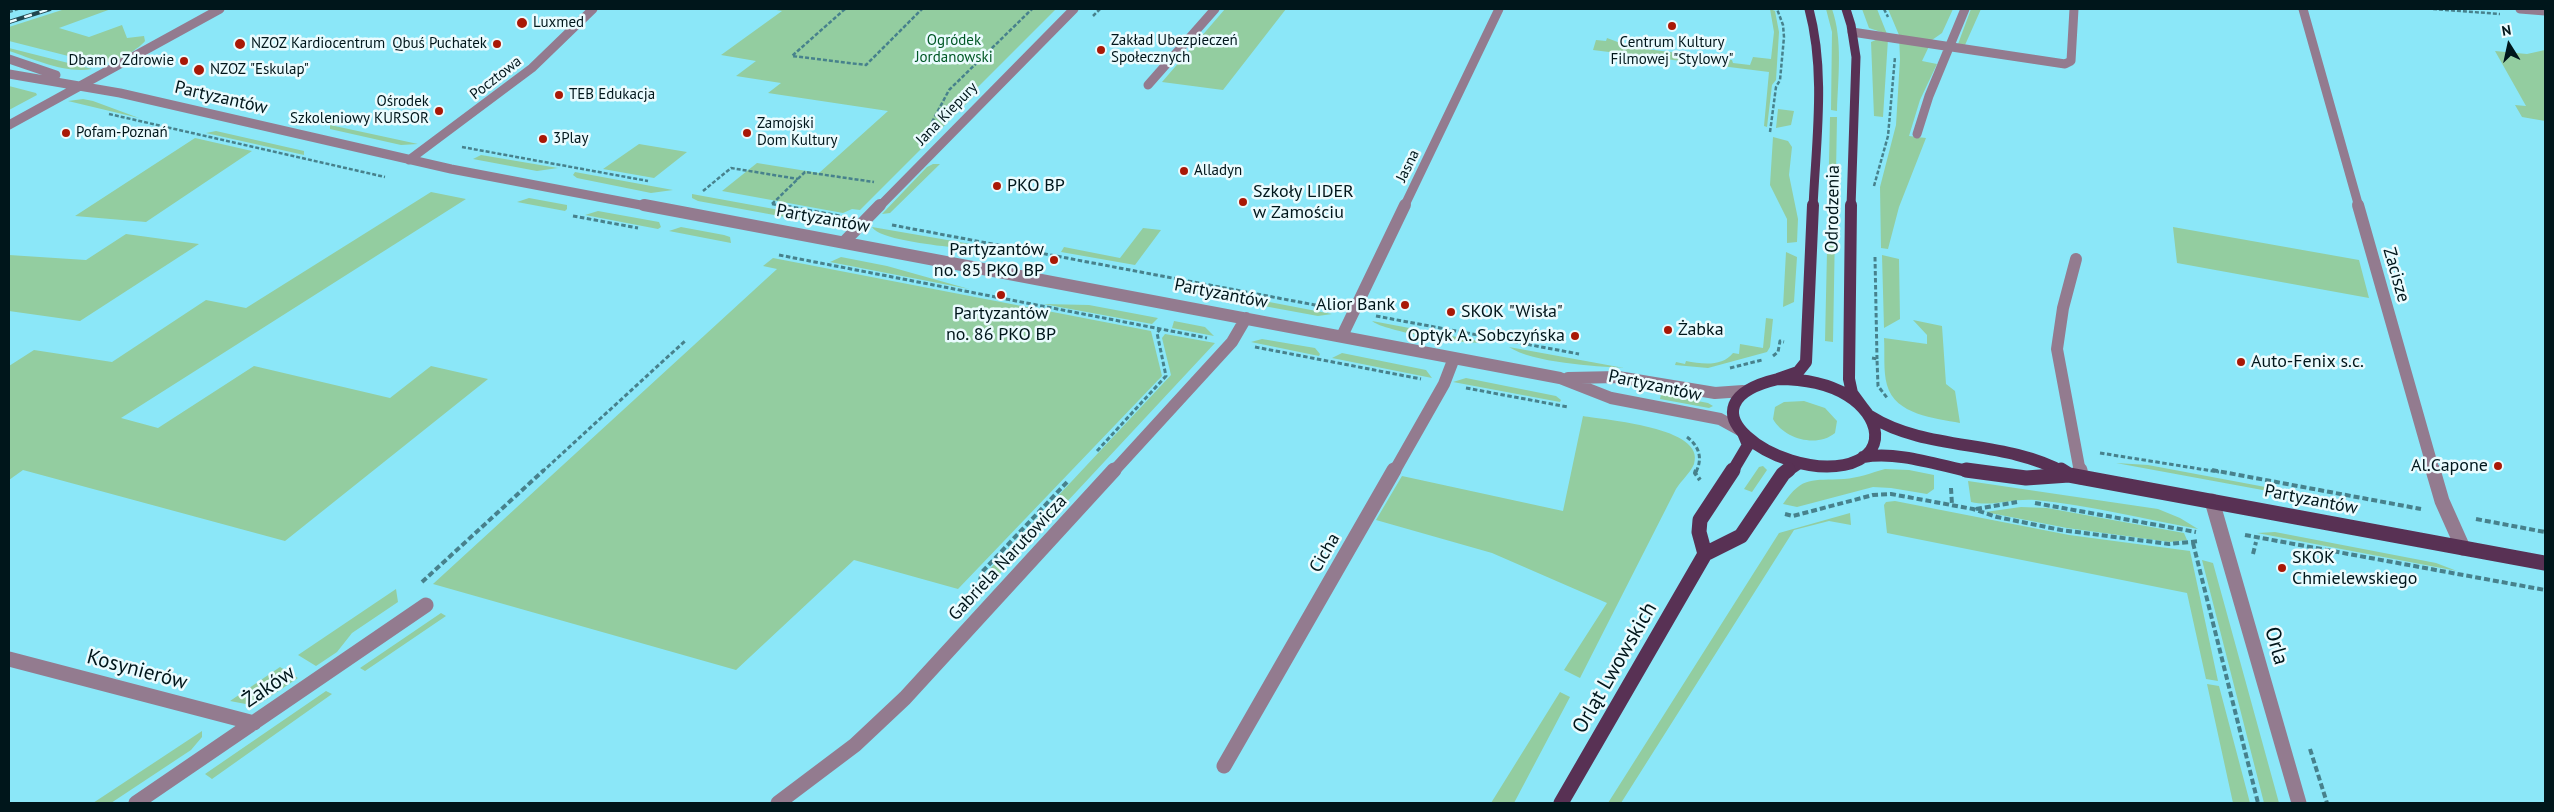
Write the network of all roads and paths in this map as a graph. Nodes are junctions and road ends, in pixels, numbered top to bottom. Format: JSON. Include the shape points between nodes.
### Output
{"nodes":[{"id":1,"x":18,"y":9,"type":"edge"},
{"id":2,"x":220,"y":9,"type":"edge"},
{"id":3,"x":593,"y":9,"type":"edge"},
{"id":4,"x":845,"y":9,"type":"edge"},
{"id":5,"x":922,"y":9,"type":"edge"},
{"id":6,"x":1032,"y":9,"type":"edge"},
{"id":7,"x":1074,"y":9,"type":"edge"},
{"id":8,"x":1215,"y":9,"type":"edge"},
{"id":9,"x":1499,"y":9,"type":"edge"},
{"id":10,"x":1776,"y":9,"type":"edge"},
{"id":11,"x":1809,"y":9,"type":"edge"},
{"id":12,"x":1846,"y":9,"type":"edge"},
{"id":13,"x":1965,"y":9,"type":"edge"},
{"id":14,"x":2074,"y":9,"type":"edge"},
{"id":15,"x":2302,"y":9,"type":"edge"},
{"id":16,"x":2433,"y":9,"type":"edge"},
{"id":17,"x":2520,"y":9,"type":"edge"},
{"id":18,"x":2545,"y":11,"type":"edge"},
{"id":19,"x":9,"y":12,"type":"edge"},
{"id":20,"x":2507,"y":15,"type":"dead end"},
{"id":21,"x":1852,"y":32,"type":"junction"},
{"id":22,"x":1950,"y":46,"type":"junction"},
{"id":23,"x":1895,"y":52,"type":"dead end"},
{"id":24,"x":9,"y":60,"type":"edge"},
{"id":25,"x":9,"y":74,"type":"edge"},
{"id":26,"x":82,"y":84,"type":"junction"},
{"id":27,"x":1148,"y":85,"type":"dead end"},
{"id":28,"x":9,"y":125,"type":"edge"},
{"id":29,"x":928,"y":129,"type":"dead end"},
{"id":30,"x":1770,"y":132,"type":"dead end"},
{"id":31,"x":1917,"y":134,"type":"dead end"},
{"id":32,"x":436,"y":142,"type":"junction"},
{"id":33,"x":409,"y":160,"type":"junction"},
{"id":34,"x":881,"y":176,"type":"dead end"},
{"id":35,"x":798,"y":179,"type":"junction"},
{"id":36,"x":648,"y":181,"type":"dead end"},
{"id":37,"x":1874,"y":187,"type":"dead end"},
{"id":38,"x":694,"y":190,"type":"dead end"},
{"id":39,"x":703,"y":191,"type":"junction"},
{"id":40,"x":713,"y":193,"type":"dead end"},
{"id":41,"x":846,"y":216,"type":"dead end"},
{"id":42,"x":889,"y":225,"type":"dead end"},
{"id":43,"x":844,"y":242,"type":"junction"},
{"id":44,"x":1875,"y":252,"type":"dead end"},
{"id":45,"x":2076,"y":259,"type":"dead end"},
{"id":46,"x":1335,"y":309,"type":"dead end"},
{"id":47,"x":1371,"y":316,"type":"dead end"},
{"id":48,"x":1246,"y":318,"type":"junction"},
{"id":49,"x":1342,"y":336,"type":"junction"},
{"id":50,"x":685,"y":341,"type":"dead end"},
{"id":51,"x":1507,"y":341,"type":"dead end"},
{"id":52,"x":1790,"y":343,"type":"dead end"},
{"id":53,"x":1454,"y":358,"type":"junction"},
{"id":54,"x":1877,"y":359,"type":"dead end"},
{"id":55,"x":1726,"y":370,"type":"dead end"},
{"id":56,"x":1560,"y":378,"type":"junction"},
{"id":57,"x":1778,"y":379,"type":"junction"},
{"id":58,"x":1742,"y":391,"type":"junction"},
{"id":59,"x":1866,"y":411,"type":"junction"},
{"id":60,"x":1742,"y":431,"type":"junction"},
{"id":61,"x":1683,"y":433,"type":"dead end"},
{"id":62,"x":1863,"y":457,"type":"junction"},
{"id":63,"x":2143,"y":459,"type":"dead end"},
{"id":64,"x":1799,"y":463,"type":"junction"},
{"id":65,"x":2075,"y":476,"type":"junction"},
{"id":66,"x":1703,"y":481,"type":"dead end"},
{"id":67,"x":2212,"y":501,"type":"junction"},
{"id":68,"x":1973,"y":509,"type":"junction"},
{"id":69,"x":1778,"y":512,"type":"dead end"},
{"id":70,"x":2448,"y":514,"type":"junction"},
{"id":71,"x":2545,"y":532,"type":"edge"},
{"id":72,"x":2222,"y":534,"type":"junction"},
{"id":73,"x":2205,"y":540,"type":"dead end"},
{"id":74,"x":2193,"y":543,"type":"junction"},
{"id":75,"x":2464,"y":548,"type":"junction"},
{"id":76,"x":1705,"y":554,"type":"junction"},
{"id":77,"x":2545,"y":563,"type":"edge"},
{"id":78,"x":2545,"y":590,"type":"edge"},
{"id":79,"x":426,"y":605,"type":"joint"},
{"id":80,"x":9,"y":659,"type":"edge"},
{"id":81,"x":254,"y":723,"type":"junction"},
{"id":82,"x":1224,"y":766,"type":"dead end"},
{"id":83,"x":136,"y":803,"type":"edge"},
{"id":84,"x":778,"y":803,"type":"edge"},
{"id":85,"x":1561,"y":803,"type":"edge"},
{"id":86,"x":2258,"y":803,"type":"edge"},
{"id":87,"x":2299,"y":803,"type":"edge"}],
"edges":[{"from":1,"to":19,"type":"path"},
{"from":2,"to":26,"type":"street"},
{"from":3,"to":32,"type":"street","name":"Pocztowa","via":[[532,68]]},
{"from":4,"to":5,"type":"path","via":[[792,56],[866,65]]},
{"from":6,"to":29,"type":"path","via":[[949,90]]},
{"from":7,"to":43,"type":"street","name":"Jana Kiepury"},
{"from":8,"to":27,"type":"street"},
{"from":9,"to":49,"type":"street","name":"Jasna"},
{"from":10,"to":30,"type":"path","via":[[1784,37]]},
{"from":11,"to":57,"type":"main road","name":"Odrodzenia","via":[[1815,32],[1818,87],[1806,362],[1798,372]]},
{"from":12,"to":21,"type":"main road","name":"Odrodzenia"},
{"from":13,"to":22,"type":"street"},
{"from":14,"to":22,"type":"street","via":[[2069,63]]},
{"from":15,"to":70,"type":"street","name":"Zacisze","via":[[2434,475]]},
{"from":16,"to":20,"type":"path"},
{"from":17,"to":18,"type":"street"},
{"from":21,"to":22,"type":"street"},
{"from":21,"to":59,"type":"main road","name":"Odrodzenia","via":[[1856,71],[1849,379],[1852,393]]},
{"from":22,"to":31,"type":"street"},
{"from":23,"to":37,"type":"path","via":[[1889,129]]},
{"from":24,"to":26,"type":"street","name":"Partyzantów"},
{"from":25,"to":26,"type":"street","name":"Partyzantów"},
{"from":26,"to":28,"type":"street"},
{"from":26,"to":33,"type":"street","name":"Partyzantów"},
{"from":32,"to":33,"type":"street","name":"Pocztowa"},
{"from":32,"to":36,"type":"path"},
{"from":33,"to":43,"type":"street","name":"Partyzantów"},
{"from":34,"to":35,"type":"path","via":[[874,182],[805,172]]},
{"from":35,"to":39,"type":"path","via":[[731,168]]},
{"from":35,"to":41,"type":"path","via":[[772,204]]},
{"from":38,"to":39,"type":"path"},
{"from":39,"to":40,"type":"path"},
{"from":42,"to":46,"type":"path"},
{"from":43,"to":48,"type":"street","name":"Partyzantów"},
{"from":44,"to":54,"type":"path"},
{"from":45,"to":65,"type":"street","via":[[2063,308],[2057,349]]},
{"from":47,"to":51,"type":"path"},
{"from":48,"to":49,"type":"street","name":"Partyzantów"},
{"from":48,"to":84,"type":"street","name":"Gabriela Narutowicza","via":[[1232,342],[905,698],[861,740]]},
{"from":49,"to":53,"type":"street","name":"Partyzantów"},
{"from":50,"to":79,"type":"path","via":[[410,594]]},
{"from":52,"to":55,"type":"path","via":[[1780,341],[1778,352],[1768,358]]},
{"from":53,"to":56,"type":"street","name":"Partyzantów"},
{"from":53,"to":82,"type":"street","name":"Cicha","via":[[1439,392]]},
{"from":56,"to":58,"type":"street","name":"Partyzantów","via":[[1618,378],[1715,393]]},
{"from":56,"to":60,"type":"street","name":"Partyzantów","via":[[1611,398],[1716,418]]},
{"from":57,"to":58,"type":"main road","via":[[1758,383]]},
{"from":57,"to":59,"type":"main road","via":[[1829,387],[1848,396]]},
{"from":58,"to":60,"type":"main road","via":[[1733,408]]},
{"from":59,"to":62,"type":"main road","via":[[1876,435],[1873,447]]},
{"from":59,"to":65,"type":"main road","name":"Partyzantów","via":[[1881,424],[1899,432],[2033,458]]},
{"from":60,"to":64,"type":"main road","via":[[1766,451]]},
{"from":60,"to":76,"type":"main road","via":[[1748,444],[1744,454],[1700,520],[1699,532]]},
{"from":61,"to":66,"type":"path","via":[[1699,450],[1700,462],[1695,474]]},
{"from":62,"to":64,"type":"main road","via":[[1836,466]]},
{"from":62,"to":65,"type":"main road","name":"Partyzantów","via":[[1891,455],[2019,478]]},
{"from":63,"to":70,"type":"path"},
{"from":64,"to":76,"type":"main road","via":[[1782,474],[1741,536]]},
{"from":65,"to":67,"type":"main road","name":"Partyzantów"},
{"from":67,"to":72,"type":"street","name":"Orla"},
{"from":67,"to":75,"type":"main road","name":"Partyzantów"},
{"from":68,"to":69,"type":"path","via":[[1884,494],[1793,516]]},
{"from":68,"to":72,"type":"path","via":[[2027,502]]},
{"from":68,"to":74,"type":"path","via":[[2061,530],[2169,544]]},
{"from":70,"to":71,"type":"path"},
{"from":70,"to":75,"type":"street","name":"Zacisze"},
{"from":72,"to":78,"type":"path","via":[[2252,535]]},
{"from":72,"to":87,"type":"street","name":"Orla"},
{"from":73,"to":74,"type":"path"},
{"from":74,"to":86,"type":"path"},
{"from":75,"to":77,"type":"main road","name":"Partyzantów"},
{"from":76,"to":85,"type":"main road","name":"Orląt Lwowskich"},
{"from":79,"to":81,"type":"street","name":"Żaków"},
{"from":80,"to":81,"type":"street","name":"Kosynierów"},
{"from":81,"to":83,"type":"street","name":"Żaków"}]}
